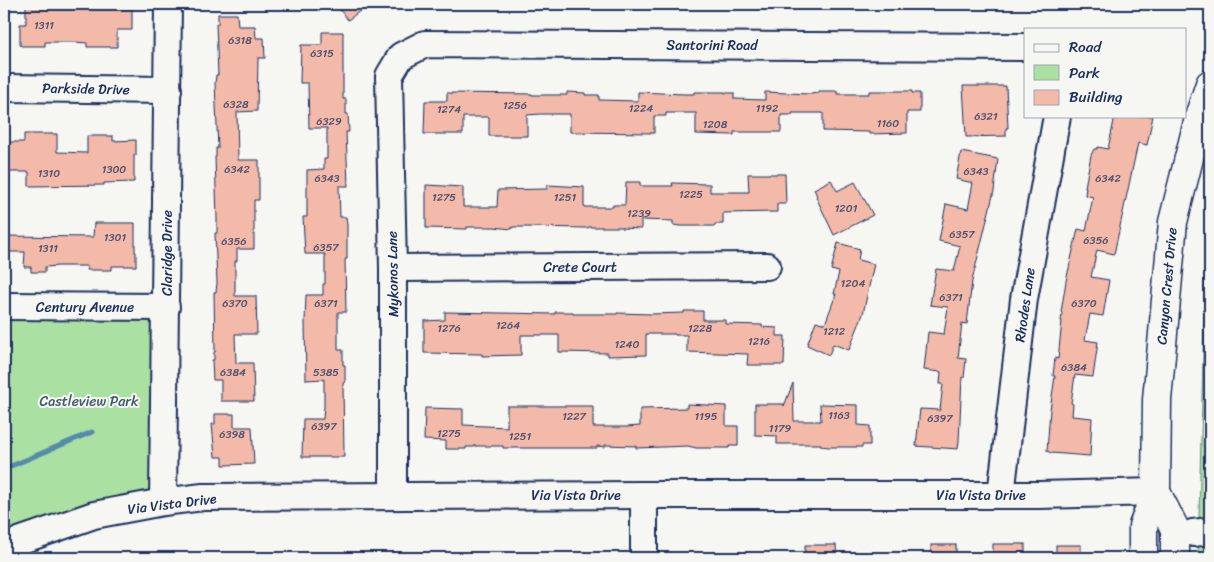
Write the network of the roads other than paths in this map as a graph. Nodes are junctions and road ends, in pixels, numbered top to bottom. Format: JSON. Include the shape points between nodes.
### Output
{"nodes":[{"id":1,"x":168,"y":4,"type":"edge"},
{"id":2,"x":1024,"y":47,"type":"edge"},
{"id":3,"x":400,"y":56,"type":"joint"},
{"id":4,"x":1210,"y":84,"type":"edge"},
{"id":5,"x":4,"y":88,"type":"edge"},
{"id":6,"x":168,"y":90,"type":"junction"},
{"id":7,"x":1057,"y":118,"type":"edge"},
{"id":8,"x":767,"y":266,"type":"dead end"},
{"id":9,"x":393,"y":268,"type":"junction"},
{"id":10,"x":4,"y":306,"type":"edge"},
{"id":11,"x":166,"y":307,"type":"junction"},
{"id":12,"x":1156,"y":492,"type":"junction"},
{"id":13,"x":644,"y":495,"type":"junction"},
{"id":14,"x":1001,"y":495,"type":"junction"},
{"id":15,"x":393,"y":496,"type":"junction"},
{"id":16,"x":163,"y":502,"type":"junction"},
{"id":17,"x":4,"y":550,"type":"edge"},
{"id":18,"x":644,"y":558,"type":"edge"},
{"id":19,"x":1142,"y":558,"type":"edge"},
{"id":20,"x":1175,"y":558,"type":"edge"}],
"edges":[{"from":1,"to":6,"type":"street","name":"Claridge Drive"},
{"from":2,"to":3,"type":"street","name":"Santorini Road","via":[[425,44]]},
{"from":3,"to":9,"type":"street","name":"Mykonos Lane","via":[[389,76]]},
{"from":4,"to":12,"type":"main road","name":"Canyon Crest Drive","via":[[1173,222],[1157,400]]},
{"from":5,"to":6,"type":"street","name":"Parkside Drive"},
{"from":6,"to":11,"type":"street","name":"Claridge Drive"},
{"from":7,"to":14,"type":"street","name":"Rhodes Lane","via":[[1024,299]]},
{"from":8,"to":9,"type":"street","name":"Crete Court"},
{"from":9,"to":15,"type":"street","name":"Mykonos Lane"},
{"from":10,"to":11,"type":"street","name":"Century Avenue"},
{"from":11,"to":16,"type":"street","name":"Claridge Drive"},
{"from":12,"to":14,"type":"street","name":"Via Vista Drive"},
{"from":12,"to":19,"type":"main road","name":"Canyon Crest Drive","via":[[1143,526]]},
{"from":12,"to":20,"type":"main road","name":"Canyon Crest Drive","via":[[1175,529]]},
{"from":13,"to":14,"type":"street","name":"Via Vista Drive"},
{"from":13,"to":15,"type":"street","name":"Via Vista Drive"},
{"from":13,"to":18,"type":"street"},
{"from":15,"to":16,"type":"street","name":"Via Vista Drive","via":[[203,497]]},
{"from":16,"to":17,"type":"street","name":"Via Vista Drive","via":[[94,515],[19,541]]}]}
